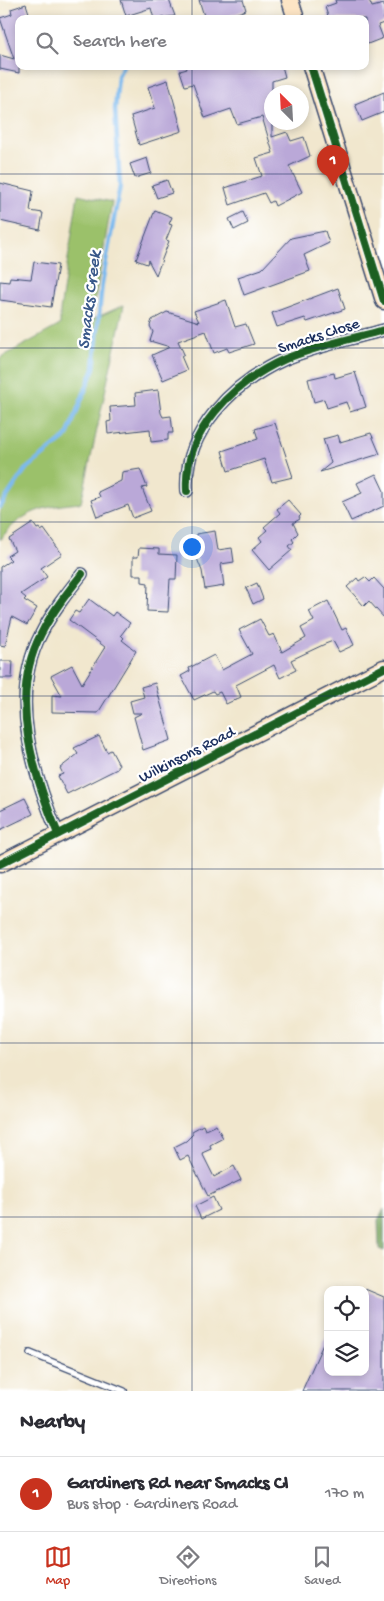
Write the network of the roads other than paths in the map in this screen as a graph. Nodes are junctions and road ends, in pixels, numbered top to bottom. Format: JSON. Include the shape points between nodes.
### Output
{"nodes":[{"id":1,"x":290,"y":0,"type":"edge"},
{"id":2,"x":295,"y":15,"type":"edge"},
{"id":3,"x":312,"y":70,"type":"edge"},
{"id":4,"x":384,"y":301,"type":"edge"},
{"id":5,"x":384,"y":330,"type":"edge"},
{"id":6,"x":187,"y":491,"type":"dead end"},
{"id":7,"x":82,"y":574,"type":"dead end"},
{"id":8,"x":384,"y":668,"type":"edge"},
{"id":9,"x":58,"y":834,"type":"junction"},
{"id":10,"x":0,"y":864,"type":"edge"},
{"id":11,"x":30,"y":1353,"type":"dead end"},
{"id":12,"x":124,"y":1391,"type":"edge"}],
"edges":[{"from":1,"to":2,"type":"street"},
{"from":3,"to":4,"type":"street"},
{"from":5,"to":6,"type":"street","name":"Smacks Close","via":[[285,359],[244,384],[222,404],[195,441],[187,468]]},
{"from":7,"to":9,"type":"street","via":[[40,635],[25,687],[29,739],[44,797]]},
{"from":8,"to":9,"type":"street","name":"Wilkinsons Road"},
{"from":9,"to":10,"type":"street","name":"Wilkinsons Road"},
{"from":11,"to":12,"type":"lane"}]}
